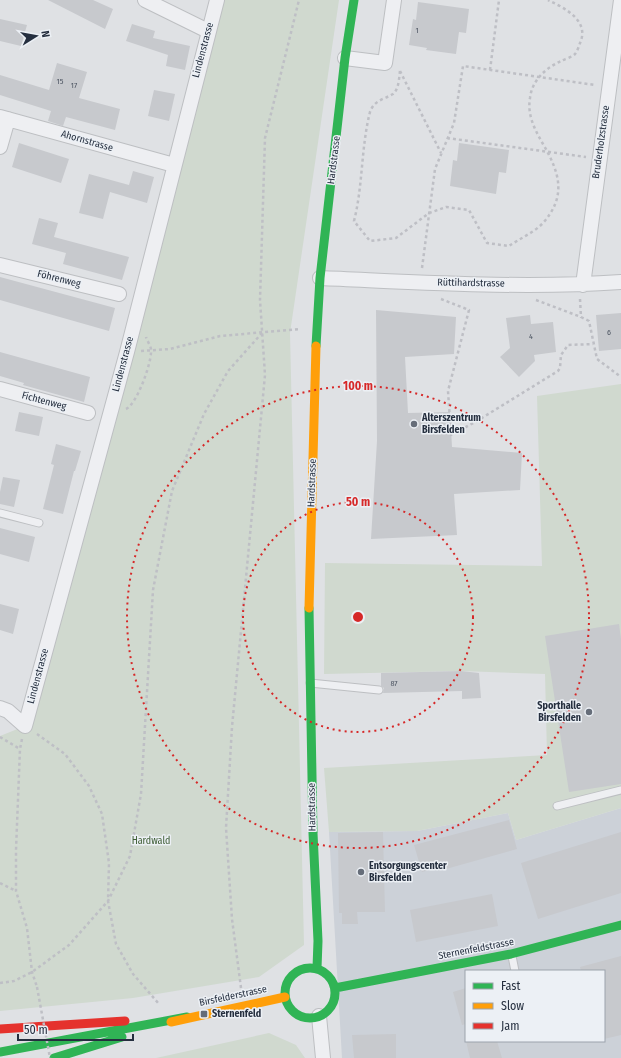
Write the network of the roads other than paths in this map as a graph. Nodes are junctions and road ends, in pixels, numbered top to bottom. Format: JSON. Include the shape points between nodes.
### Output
{"nodes":[{"id":1,"x":145,"y":0,"type":"edge"},
{"id":2,"x":217,"y":0,"type":"edge"},
{"id":3,"x":354,"y":0,"type":"edge"},
{"id":4,"x":394,"y":0,"type":"edge"},
{"id":5,"x":621,"y":0,"type":"edge"},
{"id":6,"x":208,"y":31,"type":"junction"},
{"id":7,"x":617,"y":57,"type":"edge"},
{"id":8,"x":345,"y":58,"type":"junction"},
{"id":9,"x":4,"y":118,"type":"edge"},
{"id":10,"x":0,"y":148,"type":"edge"},
{"id":11,"x":174,"y":165,"type":"junction"},
{"id":12,"x":0,"y":265,"type":"edge"},
{"id":13,"x":320,"y":278,"type":"junction"},
{"id":14,"x":621,"y":282,"type":"edge"},
{"id":15,"x":581,"y":285,"type":"junction"},
{"id":16,"x":119,"y":294,"type":"dead end"},
{"id":17,"x":0,"y":389,"type":"edge"},
{"id":18,"x":88,"y":413,"type":"dead end"},
{"id":19,"x":0,"y":513,"type":"edge"},
{"id":20,"x":39,"y":523,"type":"dead end"},
{"id":21,"x":309,"y":683,"type":"junction"},
{"id":22,"x":379,"y":690,"type":"dead end"},
{"id":23,"x":0,"y":708,"type":"edge"},
{"id":24,"x":621,"y":790,"type":"edge"},
{"id":25,"x":557,"y":806,"type":"dead end"},
{"id":26,"x":621,"y":925,"type":"edge"},
{"id":27,"x":511,"y":954,"type":"junction"},
{"id":28,"x":317,"y":968,"type":"junction"},
{"id":29,"x":515,"y":970,"type":"edge"},
{"id":30,"x":335,"y":988,"type":"junction"},
{"id":31,"x":284,"y":997,"type":"junction"},
{"id":32,"x":319,"y":1016,"type":"junction"},
{"id":33,"x":186,"y":1017,"type":"junction"},
{"id":34,"x":0,"y":1029,"type":"edge"},
{"id":35,"x":0,"y":1052,"type":"edge"},
{"id":36,"x":54,"y":1058,"type":"edge"},
{"id":37,"x":323,"y":1058,"type":"edge"}],
"edges":[{"from":1,"to":6,"type":"street"},
{"from":2,"to":6,"type":"street","name":"Lindenstrasse"},
{"from":3,"to":8,"type":"main road","name":"Hardstrasse"},
{"from":4,"to":8,"type":"street","via":[[385,63]]},
{"from":5,"to":7,"type":"street","name":"Bruderholzstrasse"},
{"from":6,"to":11,"type":"street","name":"Lindenstrasse"},
{"from":7,"to":15,"type":"street","name":"Bruderholzstrasse","via":[[609,87]]},
{"from":8,"to":13,"type":"main road","name":"Hardstrasse"},
{"from":9,"to":10,"type":"street"},
{"from":9,"to":11,"type":"street","name":"Ahornstrasse"},
{"from":11,"to":23,"type":"street","name":"Lindenstrasse","via":[[127,352],[25,726]]},
{"from":12,"to":16,"type":"street","name":"Föhrenweg"},
{"from":13,"to":15,"type":"street","name":"Rüttihardstrasse"},
{"from":13,"to":21,"type":"main road","name":"Hardstrasse","via":[[309,562]]},
{"from":14,"to":15,"type":"street","name":"Rüttihardstrasse"},
{"from":17,"to":18,"type":"street","name":"Fichtenweg"},
{"from":19,"to":20,"type":"lane"},
{"from":21,"to":22,"type":"lane"},
{"from":21,"to":28,"type":"main road","name":"Hardstrasse"},
{"from":24,"to":25,"type":"lane"},
{"from":26,"to":27,"type":"main road","name":"Sternenfeldstrasse"},
{"from":27,"to":29,"type":"lane"},
{"from":27,"to":30,"type":"main road","name":"Sternenfeldstrasse"},
{"from":28,"to":30,"type":"main road","via":[[329,976]]},
{"from":28,"to":31,"type":"main road","via":[[302,968],[296,971],[286,982]]},
{"from":30,"to":32,"type":"main road","via":[[330,1008]]},
{"from":31,"to":32,"type":"main road","via":[[290,1009],[300,1017]]},
{"from":31,"to":33,"type":"main road","name":"Birsfelderstrasse"},
{"from":32,"to":37,"type":"street"},
{"from":33,"to":34,"type":"main road","name":"Birsfelderstrasse"},
{"from":33,"to":35,"type":"main road"},
{"from":33,"to":36,"type":"main road","name":"Birsfelderstrasse"}]}
